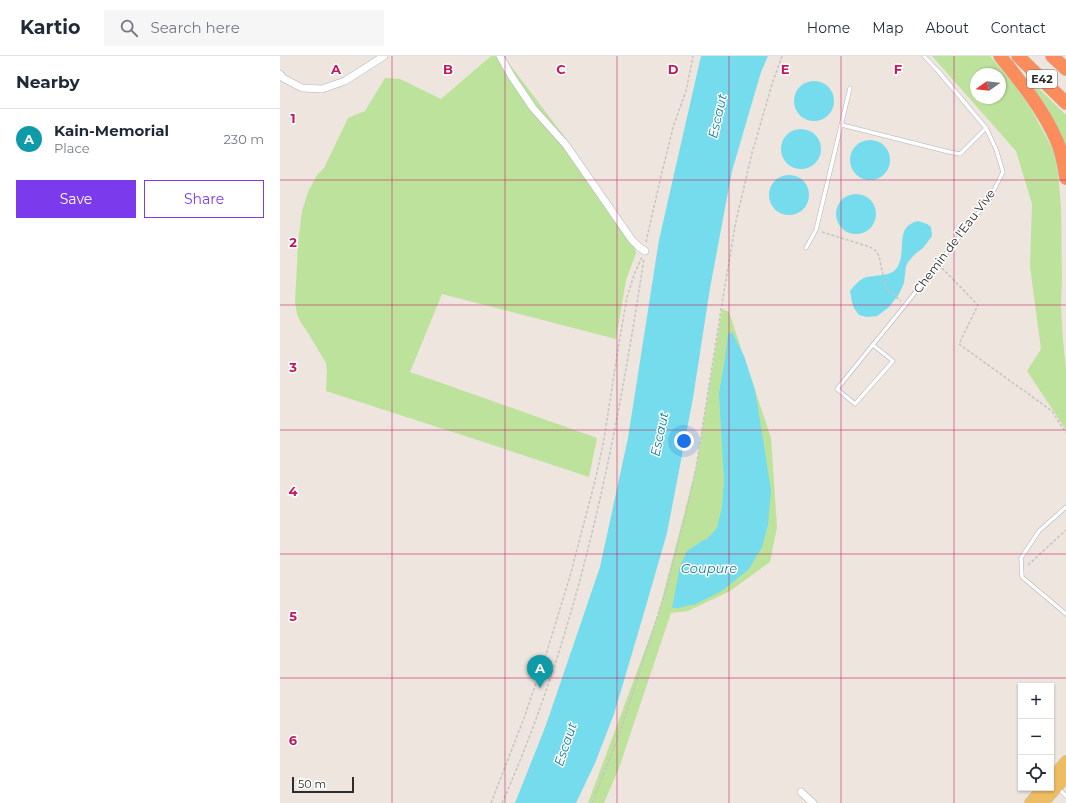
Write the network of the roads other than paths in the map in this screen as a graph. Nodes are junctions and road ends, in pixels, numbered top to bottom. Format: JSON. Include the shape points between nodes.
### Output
{"nodes":[{"id":1,"x":384,"y":56,"type":"edge"},
{"id":2,"x":500,"y":56,"type":"edge"},
{"id":3,"x":924,"y":56,"type":"edge"},
{"id":4,"x":1000,"y":56,"type":"edge"},
{"id":5,"x":1018,"y":56,"type":"edge"},
{"id":6,"x":1052,"y":56,"type":"edge"},
{"id":7,"x":1066,"y":69,"type":"edge"},
{"id":8,"x":280,"y":74,"type":"edge"},
{"id":9,"x":850,"y":88,"type":"dead end"},
{"id":10,"x":1066,"y":103,"type":"edge"},
{"id":11,"x":842,"y":125,"type":"junction"},
{"id":12,"x":986,"y":128,"type":"junction"},
{"id":13,"x":1066,"y":178,"type":"edge"},
{"id":14,"x":806,"y":248,"type":"dead end"},
{"id":15,"x":645,"y":251,"type":"road end"},
{"id":16,"x":873,"y":345,"type":"junction"},
{"id":17,"x":1066,"y":507,"type":"edge"},
{"id":18,"x":1066,"y":614,"type":"edge"},
{"id":19,"x":1066,"y":762,"type":"edge"},
{"id":20,"x":1066,"y":777,"type":"edge"},
{"id":21,"x":1054,"y":781,"type":"edge"},
{"id":22,"x":1040,"y":791,"type":"edge"},
{"id":23,"x":1049,"y":791,"type":"edge"},
{"id":24,"x":801,"y":792,"type":"dead end"},
{"id":25,"x":1066,"y":796,"type":"edge"},
{"id":26,"x":813,"y":803,"type":"edge"},
{"id":27,"x":1030,"y":803,"type":"edge"},
{"id":28,"x":1043,"y":803,"type":"edge"}],
"edges":[{"from":1,"to":8,"type":"street","via":[[345,81],[322,89],[302,88]]},
{"from":2,"to":15,"type":"street","via":[[533,108],[566,145],[632,240]]},
{"from":3,"to":12,"type":"lane","name":"Chemin de l'Eau Vive"},
{"from":4,"to":13,"type":"highway","via":[[1023,84],[1057,139]]},
{"from":5,"to":10,"type":"highway","number":"E42"},
{"from":6,"to":7,"type":"highway","number":"E42"},
{"from":9,"to":11,"type":"lane"},
{"from":11,"to":12,"type":"lane","via":[[960,154]]},
{"from":11,"to":14,"type":"lane","via":[[816,230]]},
{"from":12,"to":16,"type":"lane","name":"Chemin de l'Eau Vive","via":[[996,148],[1003,172],[990,198]]},
{"from":16,"to":16,"type":"lane","name":"Chemin de l'Eau Vive","via":[[837,389],[855,404],[893,361]]},
{"from":17,"to":18,"type":"lane","via":[[1039,531],[1021,558],[1022,577]]},
{"from":19,"to":21,"type":"main road"},
{"from":20,"to":21,"type":"main road"},
{"from":21,"to":25,"type":"lane"},
{"from":22,"to":27,"type":"main road"},
{"from":23,"to":28,"type":"main road"},
{"from":24,"to":26,"type":"street"}]}
